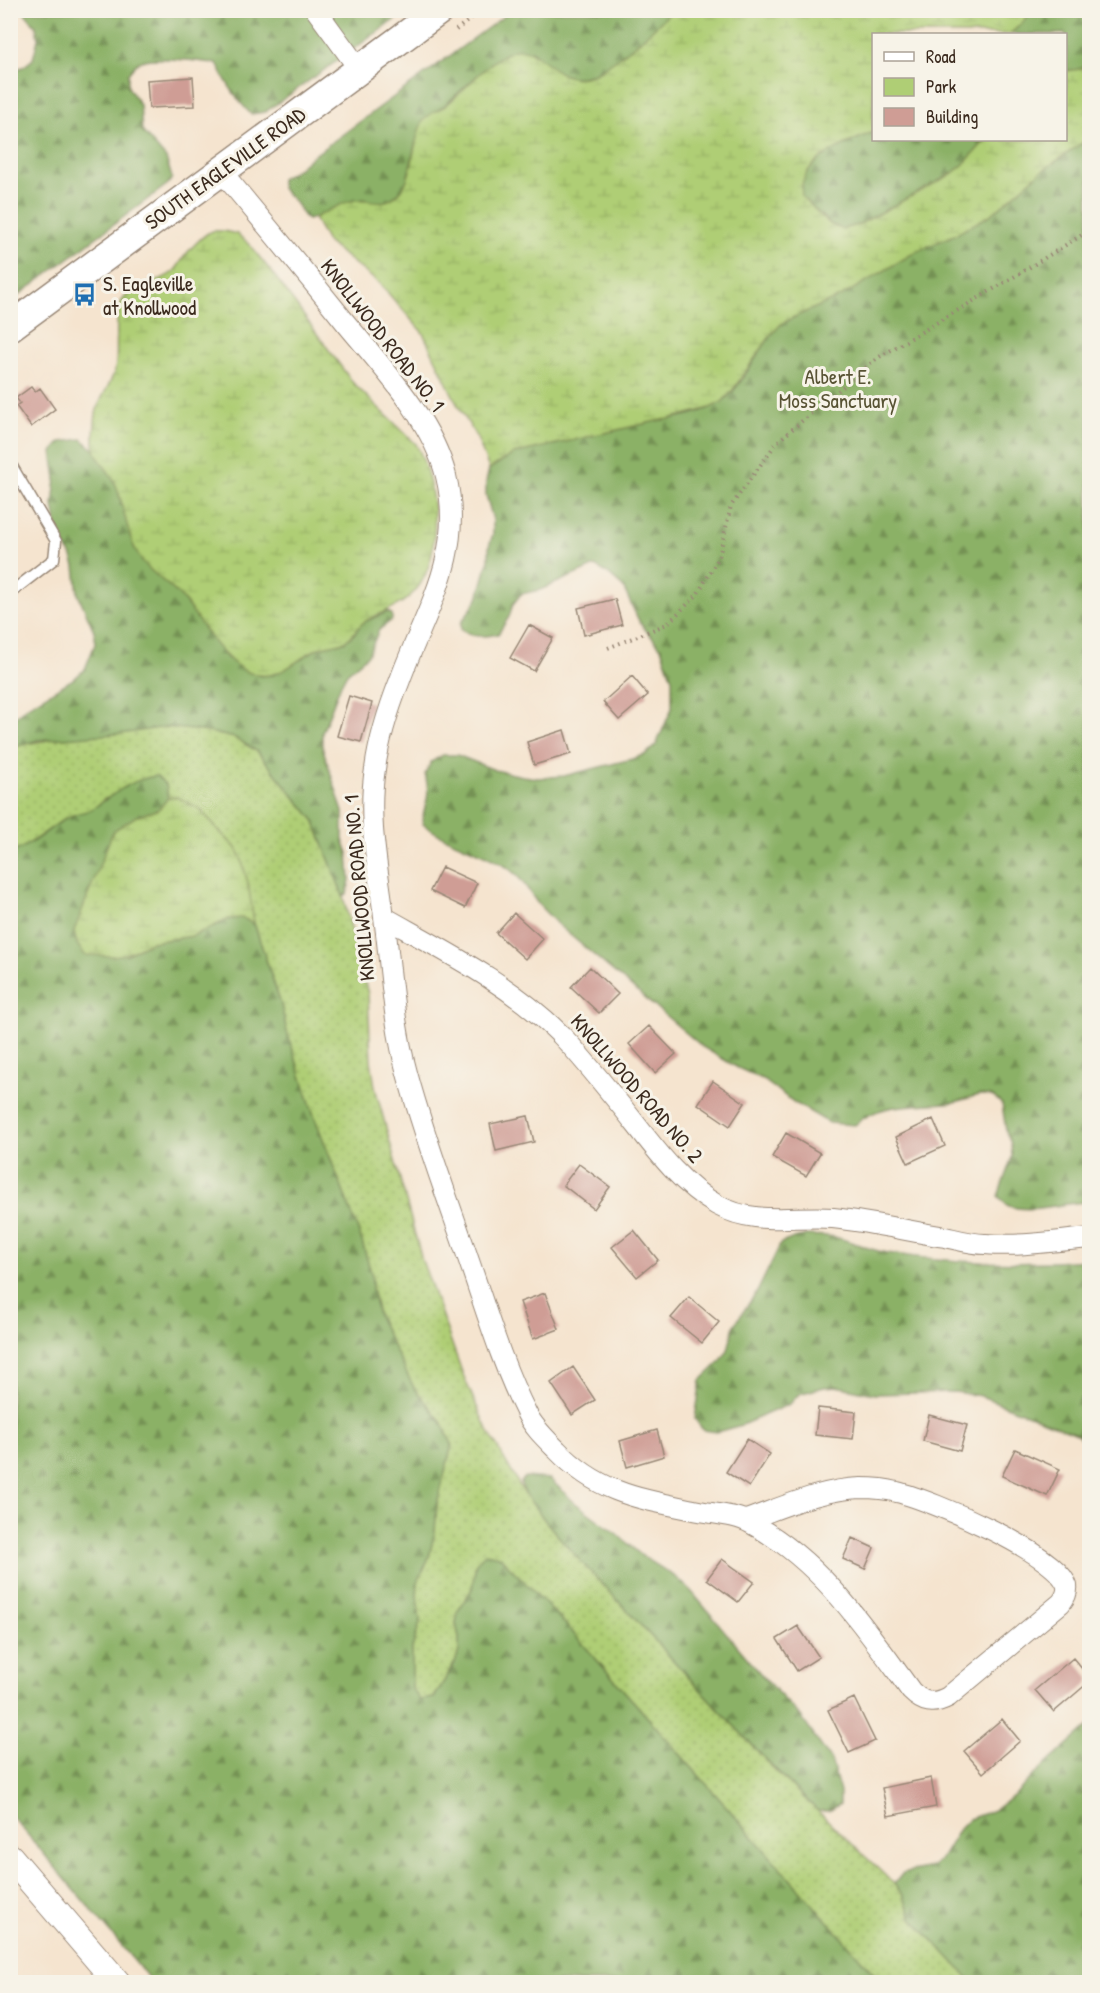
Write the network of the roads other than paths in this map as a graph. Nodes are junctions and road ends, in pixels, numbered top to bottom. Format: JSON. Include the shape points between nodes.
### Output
{"nodes":[{"id":1,"x":316,"y":10,"type":"edge"},
{"id":2,"x":440,"y":10,"type":"edge"},
{"id":3,"x":359,"y":69,"type":"junction"},
{"id":4,"x":221,"y":171,"type":"junction"},
{"id":5,"x":10,"y":327,"type":"edge"},
{"id":6,"x":10,"y":463,"type":"edge"},
{"id":7,"x":10,"y":593,"type":"edge"},
{"id":8,"x":384,"y":917,"type":"junction"},
{"id":9,"x":1089,"y":1238,"type":"edge"},
{"id":10,"x":746,"y":1520,"type":"junction"},
{"id":11,"x":10,"y":1857,"type":"edge"},
{"id":12,"x":117,"y":1983,"type":"edge"}],
"edges":[{"from":1,"to":3,"type":"street"},
{"from":2,"to":3,"type":"main road","name":"SOUTH EAGLEVILLE ROAD"},
{"from":3,"to":4,"type":"main road","name":"SOUTH EAGLEVILLE ROAD"},
{"from":4,"to":5,"type":"main road","name":"SOUTH EAGLEVILLE ROAD"},
{"from":4,"to":8,"type":"street","name":"KNOLLWOOD ROAD NO. 1","via":[[399,387],[433,442],[445,471],[452,517],[447,558],[400,679],[374,771],[372,804]]},
{"from":6,"to":7,"type":"lane","via":[[56,541],[54,559]]},
{"from":8,"to":9,"type":"street","name":"KNOLLWOOD ROAD NO. 2","via":[[482,972],[538,1014],[570,1045],[662,1158],[702,1194],[732,1212],[782,1220],[857,1221],[984,1244],[1022,1245]]},
{"from":8,"to":10,"type":"street","name":"KNOLLWOOD ROAD NO. 1","via":[[406,1070],[480,1295],[529,1418],[568,1462],[613,1491]]},
{"from":10,"to":10,"type":"street","name":"KNOLLWOOD ROAD NO. 1","via":[[843,1490],[896,1491],[952,1510],[1041,1559],[1064,1580],[1066,1595],[948,1697],[928,1702],[911,1691],[816,1572],[781,1541]]},
{"from":11,"to":12,"type":"street"}]}
